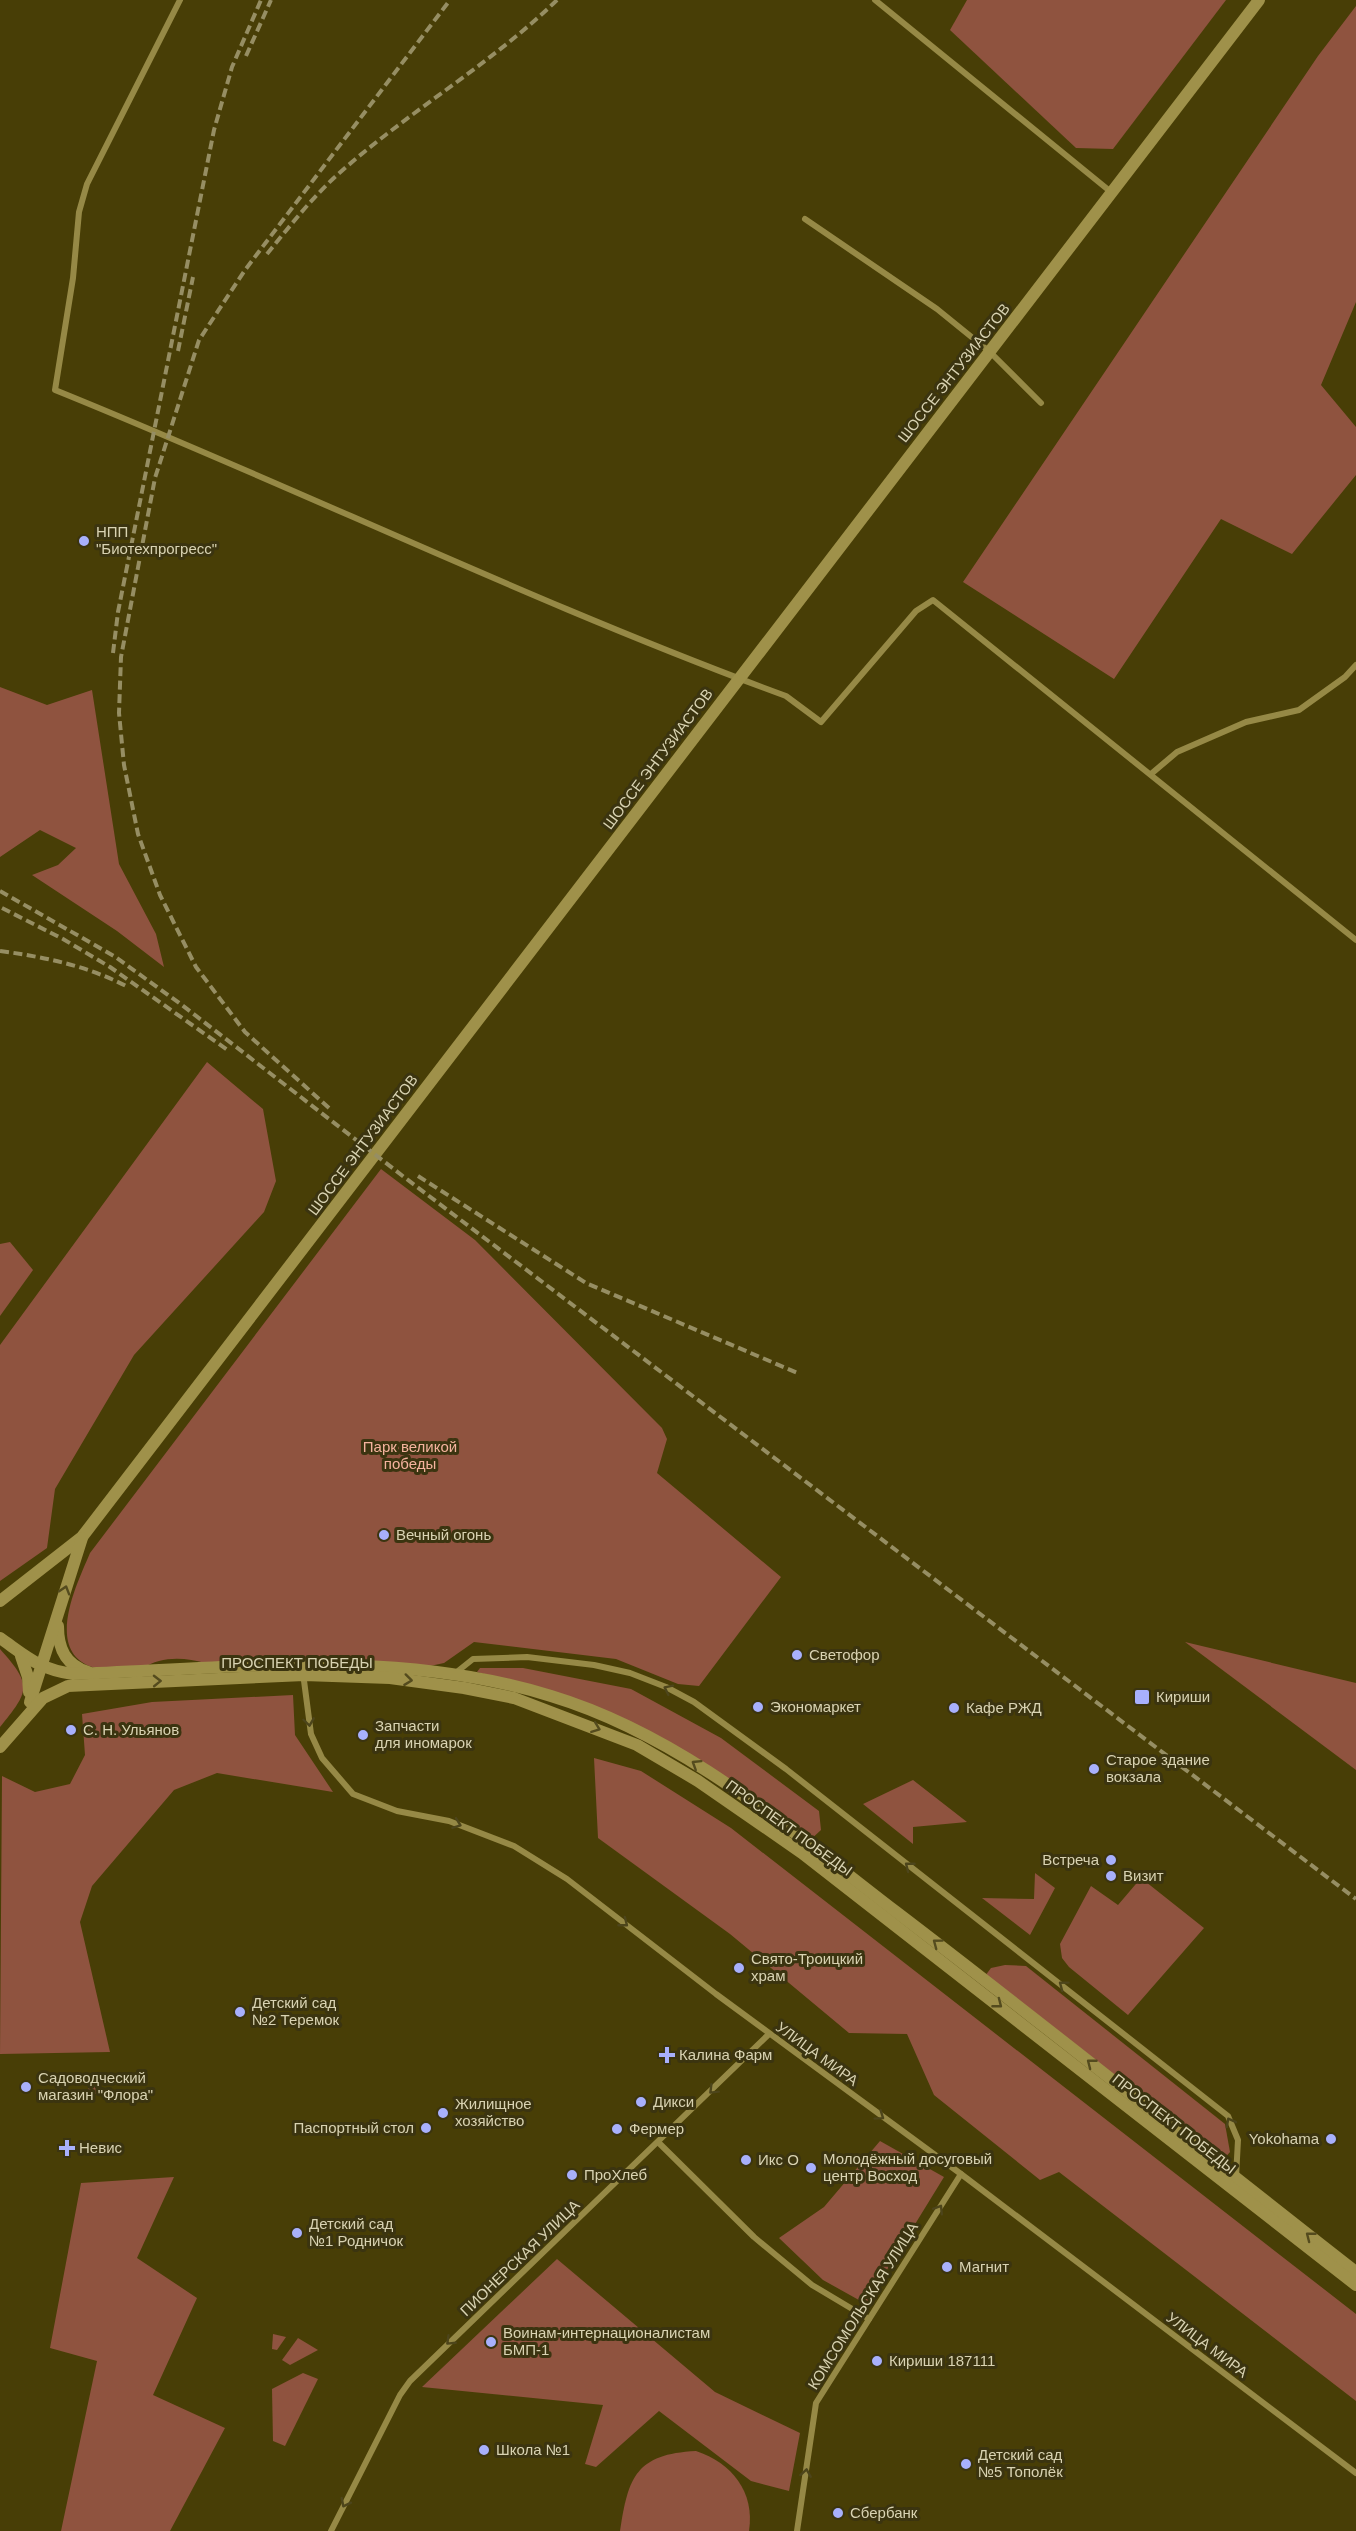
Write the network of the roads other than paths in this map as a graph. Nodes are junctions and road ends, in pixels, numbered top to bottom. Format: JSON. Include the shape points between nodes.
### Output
{"nodes":[{"id":1,"x":180,"y":0,"type":"edge"},
{"id":2,"x":875,"y":0,"type":"edge"},
{"id":3,"x":1259,"y":0,"type":"edge"},
{"id":4,"x":1112,"y":193,"type":"junction"},
{"id":5,"x":805,"y":219,"type":"dead end"},
{"id":6,"x":990,"y":352,"type":"junction"},
{"id":7,"x":1041,"y":403,"type":"dead end"},
{"id":8,"x":1356,"y":664,"type":"edge"},
{"id":9,"x":739,"y":679,"type":"junction"},
{"id":10,"x":1151,"y":774,"type":"junction"},
{"id":11,"x":1356,"y":940,"type":"edge"},
{"id":12,"x":82,"y":1537,"type":"junction"},
{"id":13,"x":0,"y":1601,"type":"edge"},
{"id":14,"x":58,"y":1615,"type":"junction"},
{"id":15,"x":0,"y":1638,"type":"edge"},
{"id":16,"x":21,"y":1656,"type":"junction"},
{"id":17,"x":41,"y":1666,"type":"junction"},
{"id":18,"x":303,"y":1670,"type":"junction"},
{"id":19,"x":457,"y":1675,"type":"junction"},
{"id":20,"x":92,"y":1678,"type":"junction"},
{"id":21,"x":30,"y":1702,"type":"junction"},
{"id":22,"x":18,"y":1727,"type":"junction"},
{"id":23,"x":0,"y":1747,"type":"edge"},
{"id":24,"x":769,"y":2034,"type":"junction"},
{"id":25,"x":659,"y":2143,"type":"junction"},
{"id":26,"x":962,"y":2174,"type":"junction"},
{"id":27,"x":1236,"y":2178,"type":"junction"},
{"id":28,"x":1356,"y":2272,"type":"edge"},
{"id":29,"x":1356,"y":2285,"type":"edge"},
{"id":30,"x":869,"y":2319,"type":"junction"},
{"id":31,"x":1356,"y":2473,"type":"edge"},
{"id":32,"x":331,"y":2531,"type":"edge"},
{"id":33,"x":797,"y":2531,"type":"edge"}],
"edges":[{"from":1,"to":9,"type":"street","via":[[87,184],[79,212],[55,390]]},
{"from":2,"to":4,"type":"street"},
{"from":3,"to":4,"type":"main road","name":"ШОССЕ ЭНТУЗИАСТОВ"},
{"from":4,"to":6,"type":"main road","name":"ШОССЕ ЭНТУЗИАСТОВ"},
{"from":5,"to":6,"type":"street","via":[[937,309]]},
{"from":6,"to":7,"type":"street"},
{"from":6,"to":9,"type":"main road","name":"ШОССЕ ЭНТУЗИАСТОВ"},
{"from":8,"to":10,"type":"street","via":[[1345,677],[1299,710],[1246,722],[1177,752]]},
{"from":9,"to":10,"type":"street","via":[[786,696],[821,723],[883,646],[916,611],[933,600]]},
{"from":9,"to":12,"type":"main road","name":"ШОССЕ ЭНТУЗИАСТОВ"},
{"from":10,"to":11,"type":"street"},
{"from":12,"to":13,"type":"main road"},
{"from":14,"to":12,"type":"main road","one_way":true},
{"from":14,"to":17,"type":"main road"},
{"from":14,"to":20,"type":"main road","via":[[61,1652]]},
{"from":15,"to":16,"type":"main road"},
{"from":16,"to":17,"type":"main road"},
{"from":16,"to":21,"type":"main road"},
{"from":17,"to":20,"type":"main road"},
{"from":17,"to":21,"type":"main road"},
{"from":18,"to":19,"type":"main road","name":"ПРОСПЕКТ ПОБЕДЫ","via":[[365,1666]]},
{"from":18,"to":20,"type":"main road","name":"ПРОСПЕКТ ПОБЕДЫ"},
{"from":18,"to":24,"type":"street","name":"УЛИЦА МИРА","one_way":true,"via":[[311,1734],[322,1758],[353,1794],[396,1811],[449,1821],[514,1846],[567,1879]]},
{"from":18,"to":29,"type":"main road","name":"ПРОСПЕКТ ПОБЕДЫ","one_way":true,"via":[[390,1678],[514,1698],[611,1733],[657,1756],[802,1853]]},
{"from":27,"to":19,"type":"main road","name":"ПРОСПЕКТ ПОБЕДЫ","one_way":true,"via":[[957,1958],[699,1765],[624,1725],[573,1704],[507,1684]]},
{"from":27,"to":19,"type":"street","one_way":true,"via":[[1238,2140],[1228,2116],[821,1796],[694,1702],[630,1673],[526,1657],[473,1659]]},
{"from":20,"to":22,"type":"main road","via":[[49,1694]]},
{"from":21,"to":22,"type":"main road"},
{"from":22,"to":23,"type":"main road"},
{"from":24,"to":25,"type":"street","name":"ПИОНЕРСКАЯ УЛИЦА","one_way":true},
{"from":24,"to":26,"type":"street","name":"УЛИЦА МИРА","one_way":true},
{"from":25,"to":30,"type":"street","via":[[754,2237],[812,2285]]},
{"from":25,"to":32,"type":"street","name":"ПИОНЕРСКАЯ УЛИЦА","one_way":true,"via":[[410,2381]]},
{"from":30,"to":26,"type":"street","name":"КОМСОМОЛЬСКАЯ УЛИЦА","one_way":true},
{"from":26,"to":31,"type":"street","name":"УЛИЦА МИРА"},
{"from":28,"to":27,"type":"main road","name":"ПРОСПЕКТ ПОБЕДЫ","one_way":true},
{"from":33,"to":30,"type":"street","name":"КОМСОМОЛЬСКАЯ УЛИЦА","one_way":true,"via":[[816,2403]]}]}
